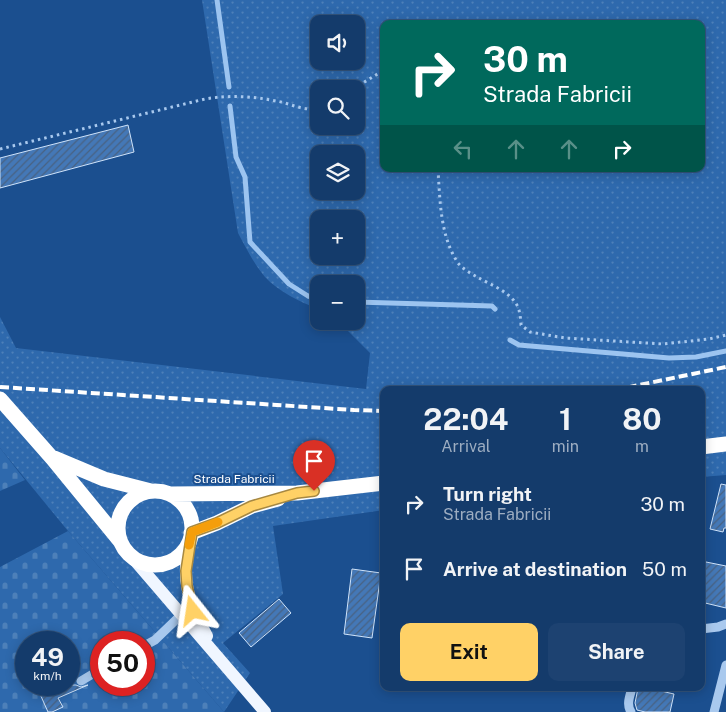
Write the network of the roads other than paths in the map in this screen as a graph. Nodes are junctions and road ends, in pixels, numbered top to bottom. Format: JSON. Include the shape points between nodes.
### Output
{"nodes":[{"id":1,"x":0,"y":399,"type":"edge"},
{"id":2,"x":726,"y":444,"type":"edge"},
{"id":3,"x":705,"y":447,"type":"edge"},
{"id":4,"x":52,"y":458,"type":"junction"},
{"id":5,"x":380,"y":483,"type":"edge"},
{"id":6,"x":151,"y":491,"type":"junction"},
{"id":7,"x":297,"y":493,"type":"junction"},
{"id":8,"x":170,"y":494,"type":"junction"},
{"id":9,"x":191,"y":535,"type":"junction"},
{"id":10,"x":120,"y":541,"type":"junction"},
{"id":11,"x":131,"y":556,"type":"junction"},
{"id":12,"x":181,"y":615,"type":"junction"},
{"id":13,"x":726,"y":624,"type":"edge"},
{"id":14,"x":705,"y":629,"type":"edge"},
{"id":15,"x":155,"y":640,"type":"edge"},
{"id":16,"x":216,"y":654,"type":"junction"},
{"id":17,"x":726,"y":665,"type":"edge"},
{"id":18,"x":90,"y":675,"type":"edge"},
{"id":19,"x":81,"y":680,"type":"dead end"},
{"id":20,"x":631,"y":691,"type":"edge"},
{"id":21,"x":265,"y":712,"type":"edge"},
{"id":22,"x":631,"y":712,"type":"edge"},
{"id":23,"x":714,"y":712,"type":"edge"}],
"edges":[{"from":1,"to":4,"type":"highway"},
{"from":2,"to":3,"type":"highway"},
{"from":4,"to":6,"type":"highway","via":[[104,479]]},
{"from":4,"to":10,"type":"highway"},
{"from":5,"to":7,"type":"highway","name":"Strada Fabricii"},
{"from":6,"to":8,"type":"highway"},
{"from":6,"to":10,"type":"highway","via":[[135,496],[123,508],[119,518]]},
{"from":7,"to":8,"type":"highway","name":"Strada Fabricii"},
{"from":7,"to":9,"type":"highway","name":"Strada Fabricii","via":[[252,506]]},
{"from":8,"to":9,"type":"highway","via":[[181,501],[188,512]]},
{"from":9,"to":11,"type":"highway","via":[[181,554],[162,564],[141,562]]},
{"from":9,"to":16,"type":"main road","via":[[187,586],[193,611]]},
{"from":10,"to":11,"type":"highway"},
{"from":11,"to":12,"type":"main road"},
{"from":12,"to":15,"type":"lane"},
{"from":12,"to":16,"type":"main road"},
{"from":13,"to":14,"type":"lane"},
{"from":16,"to":21,"type":"main road"},
{"from":17,"to":23,"type":"lane"},
{"from":18,"to":19,"type":"lane"},
{"from":20,"to":22,"type":"lane","via":[[628,706]]}]}
